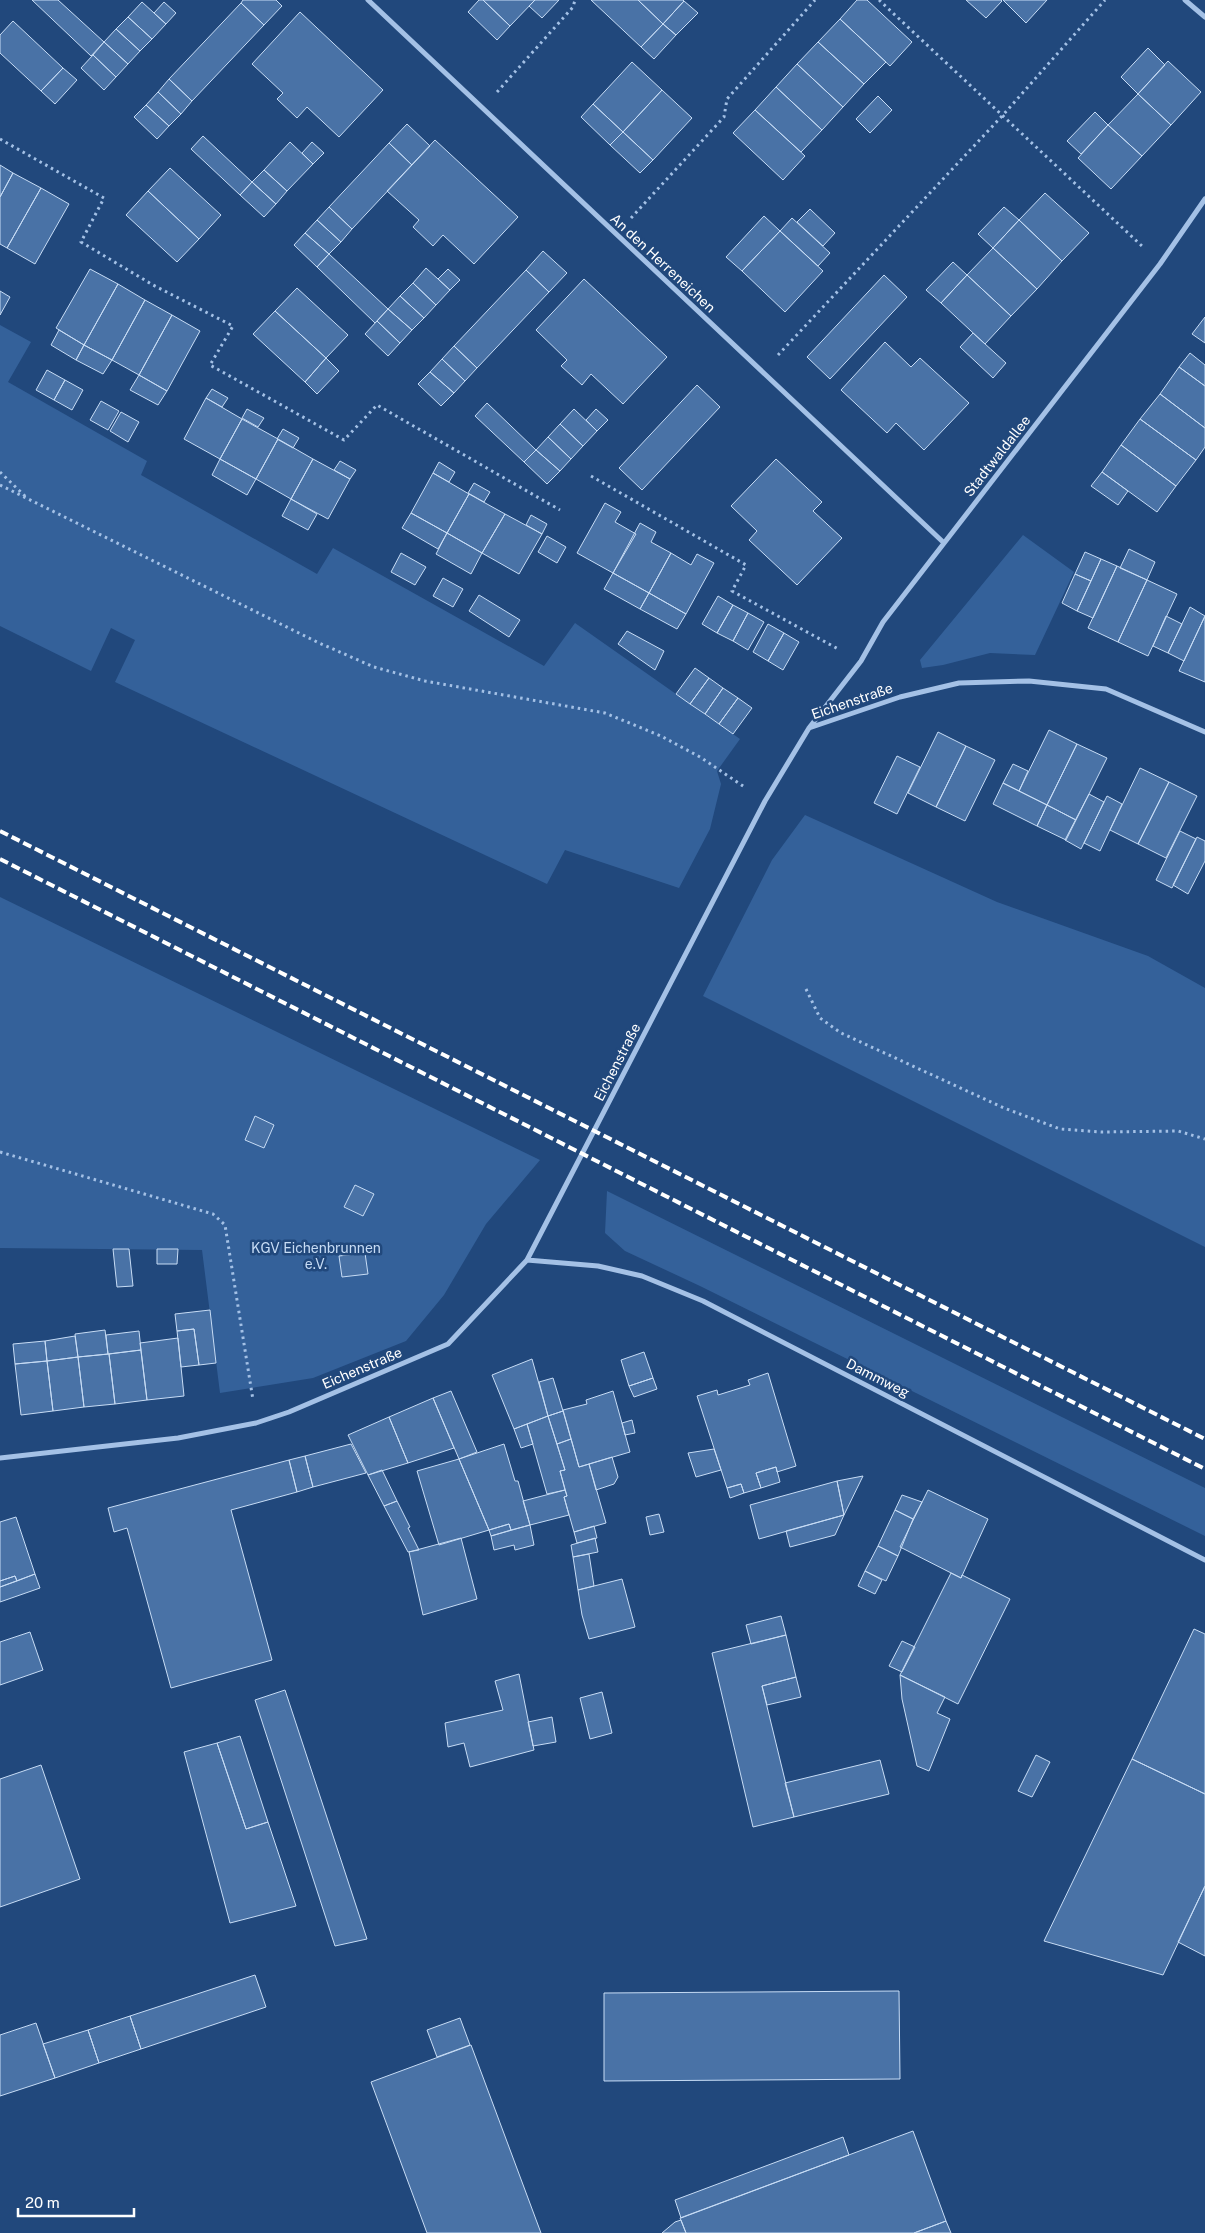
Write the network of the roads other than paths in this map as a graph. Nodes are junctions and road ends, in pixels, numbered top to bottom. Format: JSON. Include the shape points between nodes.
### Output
{"nodes":[{"id":1,"x":368,"y":0,"type":"edge"},
{"id":2,"x":1184,"y":0,"type":"edge"},
{"id":3,"x":1205,"y":16,"type":"edge"},
{"id":4,"x":1205,"y":199,"type":"edge"},
{"id":5,"x":944,"y":542,"type":"junction"},
{"id":6,"x":809,"y":728,"type":"junction"},
{"id":7,"x":1205,"y":732,"type":"edge"},
{"id":8,"x":527,"y":1260,"type":"junction"},
{"id":9,"x":0,"y":1458,"type":"edge"},
{"id":10,"x":1205,"y":1560,"type":"edge"}],
"edges":[{"from":1,"to":5,"type":"street","name":"An den Herreneichen"},
{"from":2,"to":3,"type":"street"},
{"from":4,"to":5,"type":"street","name":"Stadtwaldallee","via":[[1160,264]]},
{"from":5,"to":6,"type":"street","name":"Stadtwaldallee","via":[[883,622],[861,661]]},
{"from":6,"to":7,"type":"street","name":"Eichenstraße","via":[[900,697],[959,683],[1029,681],[1106,689]]},
{"from":6,"to":8,"type":"street","name":"Eichenstraße","via":[[765,801]]},
{"from":8,"to":9,"type":"street","name":"Eichenstraße","via":[[448,1344],[289,1412],[256,1423],[178,1438]]},
{"from":8,"to":10,"type":"street","name":"Dammweg","via":[[598,1266],[642,1276],[703,1301]]}]}
